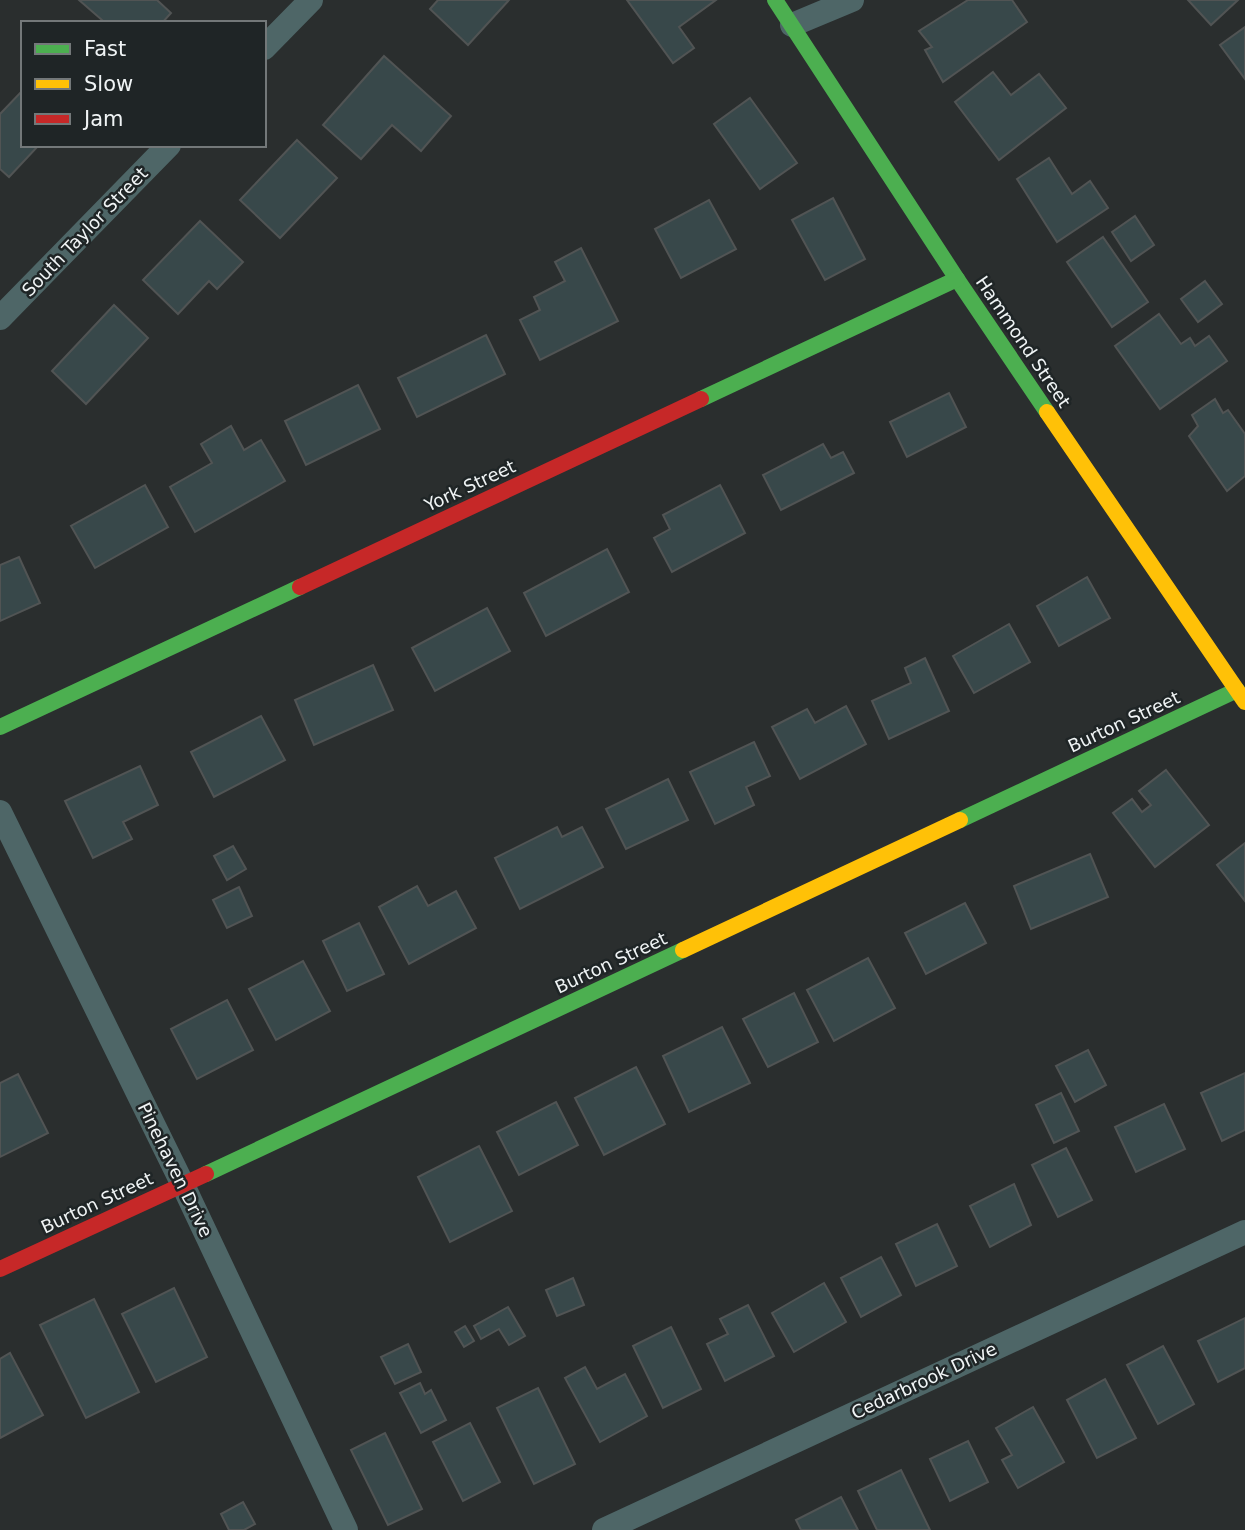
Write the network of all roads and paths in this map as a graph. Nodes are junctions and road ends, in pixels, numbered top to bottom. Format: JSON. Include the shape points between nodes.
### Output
{"nodes":[{"id":1,"x":311,"y":0,"type":"edge"},
{"id":2,"x":775,"y":0,"type":"edge"},
{"id":3,"x":852,"y":0,"type":"edge"},
{"id":4,"x":792,"y":25,"type":"junction"},
{"id":5,"x":266,"y":46,"type":"edge"},
{"id":6,"x":167,"y":147,"type":"edge"},
{"id":7,"x":957,"y":279,"type":"junction"},
{"id":8,"x":0,"y":318,"type":"edge"},
{"id":9,"x":1241,"y":696,"type":"edge"},
{"id":10,"x":0,"y":727,"type":"edge"},
{"id":11,"x":0,"y":812,"type":"edge"},
{"id":12,"x":183,"y":1185,"type":"junction"},
{"id":13,"x":1245,"y":1232,"type":"edge"},
{"id":14,"x":0,"y":1269,"type":"edge"},
{"id":15,"x":346,"y":1530,"type":"edge"},
{"id":16,"x":604,"y":1530,"type":"edge"}],
"edges":[{"from":1,"to":5,"type":"street"},
{"from":2,"to":4,"type":"street","name":"Hammond Street"},
{"from":3,"to":4,"type":"street"},
{"from":4,"to":7,"type":"street","name":"Hammond Street"},
{"from":6,"to":8,"type":"street","name":"South Taylor Street"},
{"from":7,"to":9,"type":"street","name":"Hammond Street"},
{"from":7,"to":10,"type":"street","name":"York Street"},
{"from":9,"to":12,"type":"street","name":"Burton Street"},
{"from":11,"to":12,"type":"street","name":"Pinehaven Drive"},
{"from":12,"to":14,"type":"street","name":"Burton Street"},
{"from":12,"to":15,"type":"street","name":"Pinehaven Drive"},
{"from":13,"to":16,"type":"street","name":"Cedarbrook Drive"}]}
